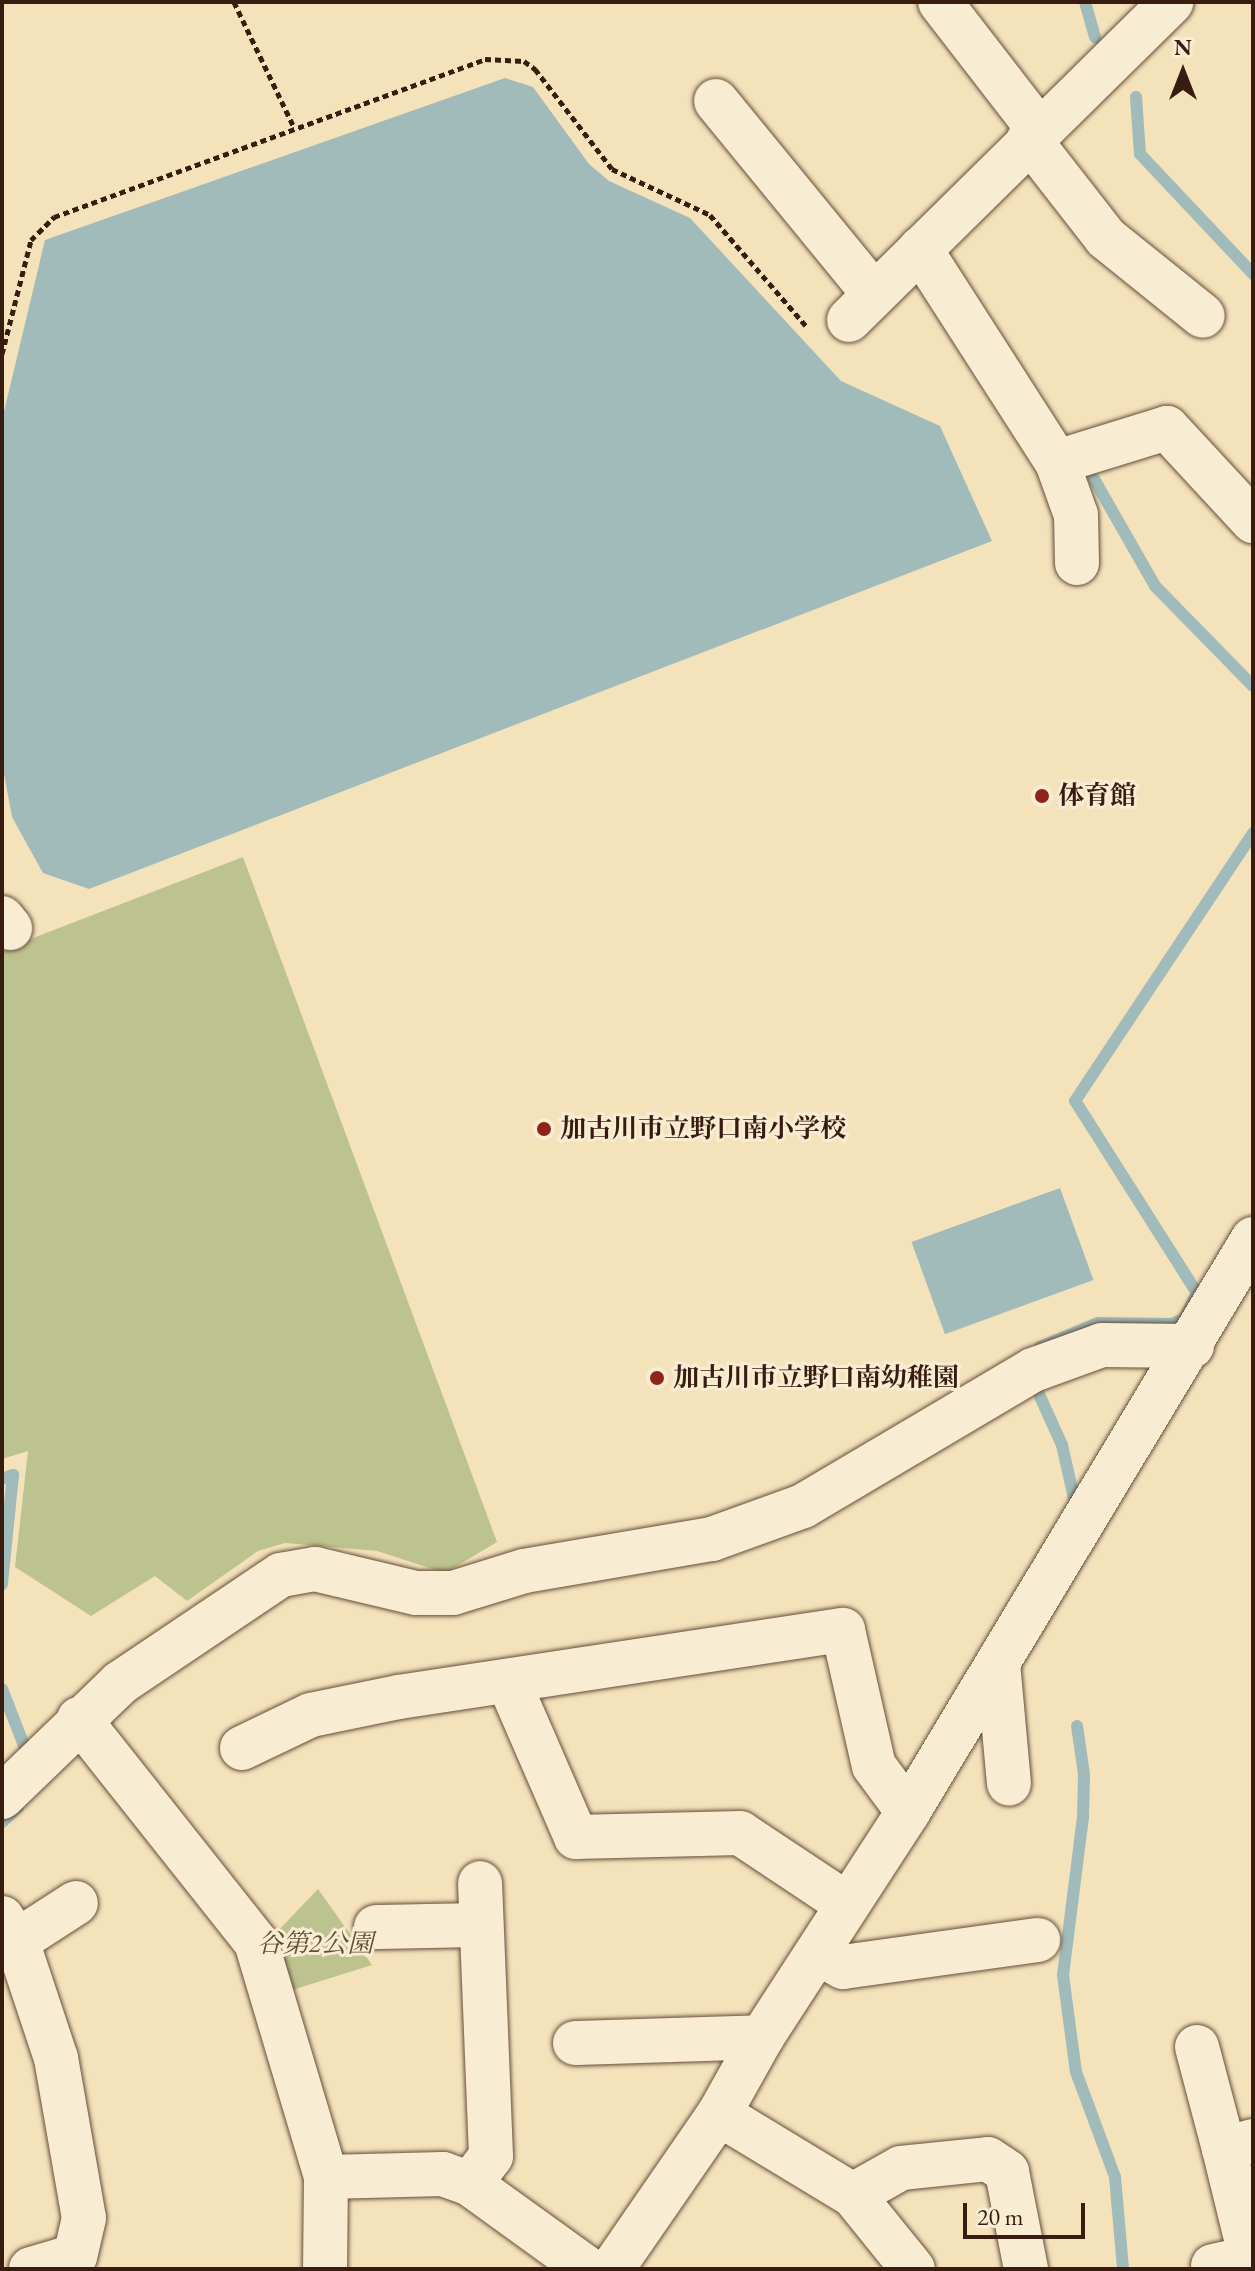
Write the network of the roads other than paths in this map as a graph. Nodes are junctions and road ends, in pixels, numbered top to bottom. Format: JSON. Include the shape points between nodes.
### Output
{"nodes":[{"id":1,"x":940,"y":2,"type":"edge"},
{"id":2,"x":1171,"y":2,"type":"edge"},
{"id":3,"x":716,"y":101,"type":"dead end"},
{"id":4,"x":1034,"y":135,"type":"junction"},
{"id":5,"x":920,"y":249,"type":"junction"},
{"id":6,"x":1203,"y":316,"type":"dead end"},
{"id":7,"x":1057,"y":462,"type":"junction"},
{"id":8,"x":1253,"y":521,"type":"edge"},
{"id":9,"x":1077,"y":563,"type":"dead end"},
{"id":10,"x":1253,"y":1239,"type":"edge"},
{"id":11,"x":1233,"y":1306,"type":"edge"},
{"id":12,"x":1192,"y":1346,"type":"junction"},
{"id":13,"x":998,"y":1663,"type":"junction"},
{"id":14,"x":509,"y":1683,"type":"junction"},
{"id":15,"x":79,"y":1719,"type":"junction"},
{"id":16,"x":242,"y":1748,"type":"dead end"},
{"id":17,"x":1009,"y":1784,"type":"dead end"},
{"id":18,"x":2,"y":1797,"type":"edge"},
{"id":19,"x":908,"y":1812,"type":"junction"},
{"id":20,"x":76,"y":1903,"type":"dead end"},
{"id":21,"x":847,"y":1904,"type":"junction"},
{"id":22,"x":376,"y":1927,"type":"dead end"},
{"id":23,"x":10,"y":1930,"type":"edge"},
{"id":24,"x":1038,"y":1940,"type":"dead end"},
{"id":25,"x":817,"y":1953,"type":"junction"},
{"id":26,"x":762,"y":2037,"type":"junction"},
{"id":27,"x":575,"y":2043,"type":"dead end"},
{"id":28,"x":1197,"y":2047,"type":"dead end"},
{"id":29,"x":719,"y":2114,"type":"junction"},
{"id":30,"x":1238,"y":2145,"type":"edge"},
{"id":31,"x":326,"y":2177,"type":"junction"},
{"id":32,"x":470,"y":2184,"type":"junction"},
{"id":33,"x":853,"y":2195,"type":"junction"},
{"id":34,"x":1239,"y":2263,"type":"edge"},
{"id":35,"x":31,"y":2269,"type":"edge"},
{"id":36,"x":325,"y":2269,"type":"edge"},
{"id":37,"x":588,"y":2269,"type":"edge"},
{"id":38,"x":612,"y":2269,"type":"edge"},
{"id":39,"x":913,"y":2269,"type":"edge"},
{"id":40,"x":1026,"y":2269,"type":"edge"}],
"edges":[{"from":1,"to":4,"type":"street"},
{"from":2,"to":4,"type":"street"},
{"from":3,"to":5,"type":"street","via":[[861,307]]},
{"from":4,"to":5,"type":"street"},
{"from":4,"to":6,"type":"street","via":[[1106,238]]},
{"from":5,"to":7,"type":"street"},
{"from":7,"to":8,"type":"street","via":[[1167,428]]},
{"from":7,"to":9,"type":"street","via":[[1076,515]]},
{"from":10,"to":11,"type":"street"},
{"from":11,"to":12,"type":"street"},
{"from":12,"to":13,"type":"street"},
{"from":12,"to":15,"type":"street","via":[[1102,1345],[1024,1376],[803,1506],[712,1539],[524,1571],[453,1593],[416,1593],[315,1569],[281,1575],[155,1657]]},
{"from":13,"to":17,"type":"street"},
{"from":13,"to":19,"type":"street"},
{"from":14,"to":16,"type":"street","via":[[311,1715]]},
{"from":14,"to":19,"type":"street","via":[[843,1630],[874,1766]]},
{"from":14,"to":21,"type":"street","via":[[576,1837],[740,1833]]},
{"from":15,"to":18,"type":"street"},
{"from":15,"to":31,"type":"street","via":[[256,1942]]},
{"from":19,"to":21,"type":"street"},
{"from":20,"to":23,"type":"street"},
{"from":21,"to":25,"type":"street"},
{"from":22,"to":32,"type":"street","via":[[480,1904],[491,2156]]},
{"from":23,"to":35,"type":"street","via":[[56,2058],[84,2218],[75,2256]]},
{"from":24,"to":25,"type":"street","via":[[843,1967]]},
{"from":25,"to":26,"type":"street"},
{"from":26,"to":27,"type":"street"},
{"from":26,"to":29,"type":"street"},
{"from":28,"to":30,"type":"street"},
{"from":29,"to":33,"type":"street"},
{"from":29,"to":38,"type":"street"},
{"from":30,"to":34,"type":"street"},
{"from":31,"to":32,"type":"street","via":[[443,2174]]},
{"from":31,"to":36,"type":"street"},
{"from":32,"to":37,"type":"street"},
{"from":33,"to":39,"type":"street"},
{"from":33,"to":40,"type":"street","via":[[901,2168],[988,2159],[1007,2172]]}]}
